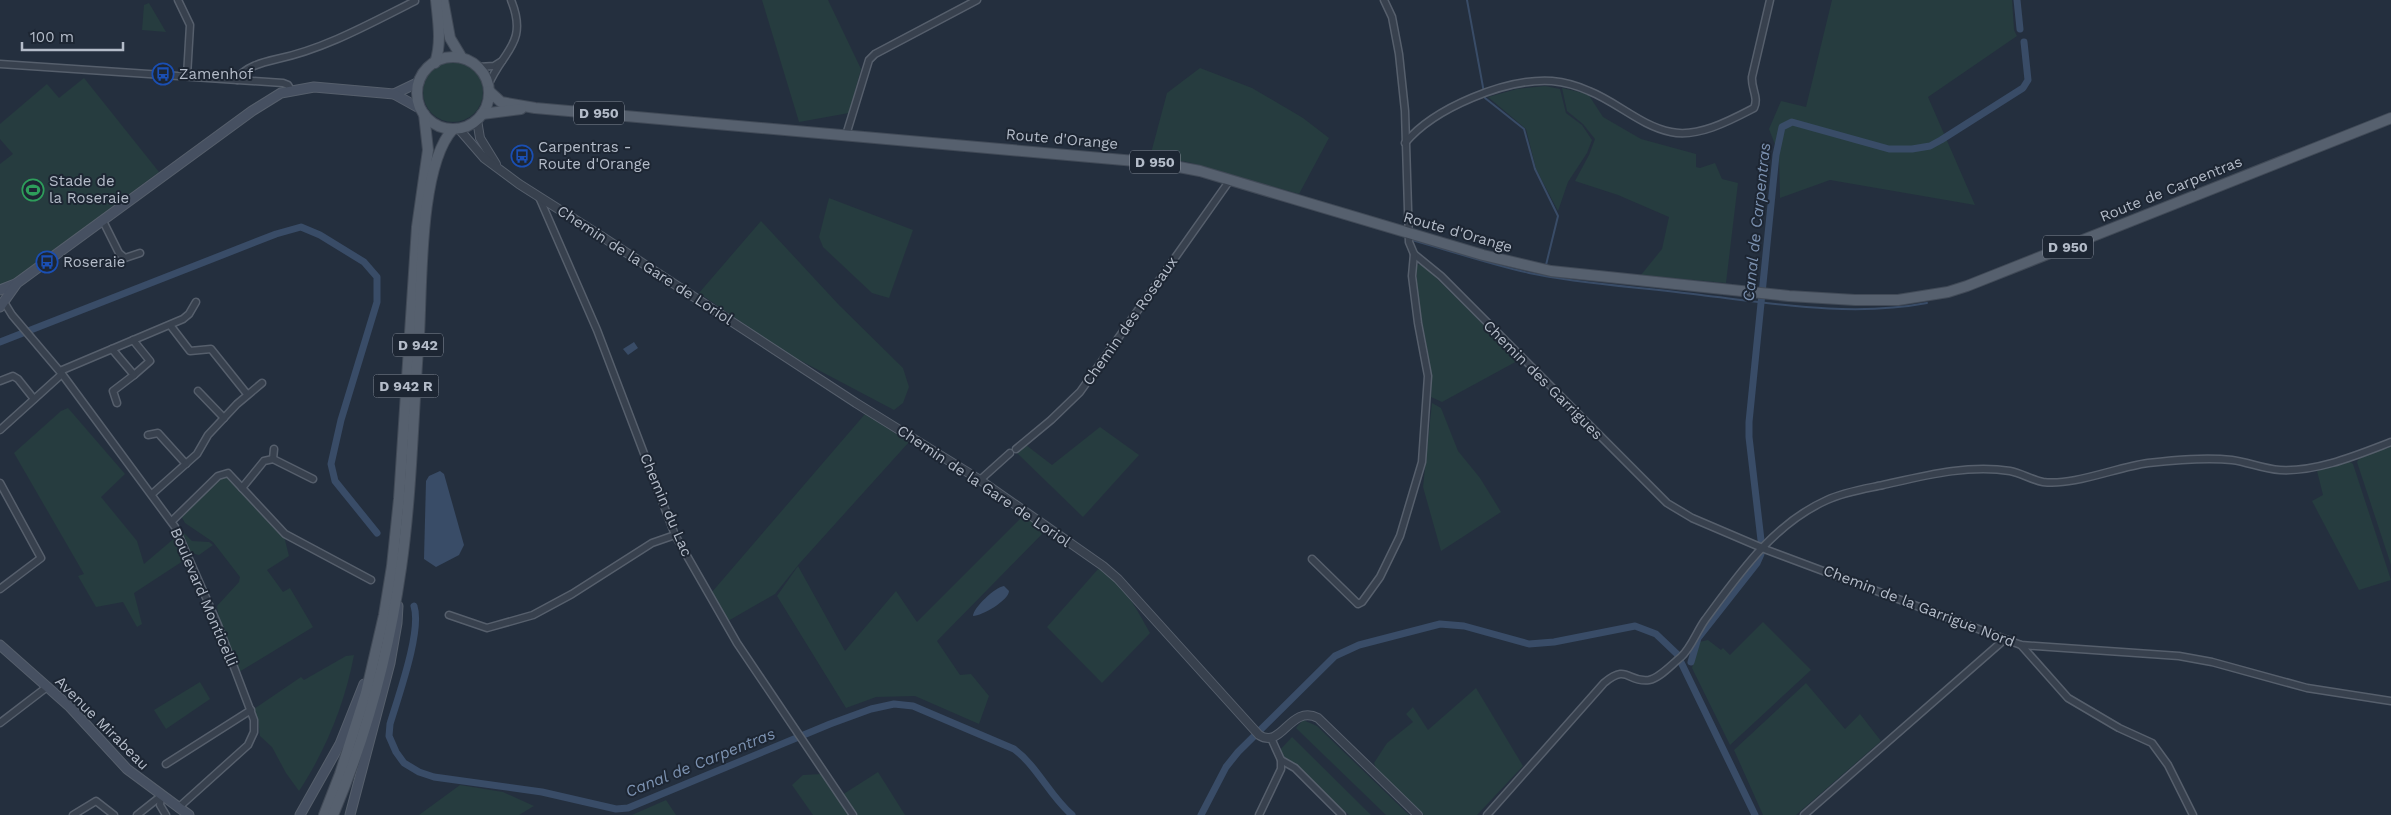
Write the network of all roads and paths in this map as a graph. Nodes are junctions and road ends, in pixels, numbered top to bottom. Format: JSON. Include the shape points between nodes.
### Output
{"nodes":[{"id":1,"x":178,"y":0,"type":"edge"},
{"id":2,"x":436,"y":0,"type":"edge"},
{"id":3,"x":444,"y":0,"type":"edge"},
{"id":4,"x":511,"y":0,"type":"edge"},
{"id":5,"x":977,"y":0,"type":"edge"},
{"id":6,"x":1384,"y":0,"type":"edge"},
{"id":7,"x":1770,"y":0,"type":"edge"},
{"id":8,"x":415,"y":1,"type":"edge"},
{"id":9,"x":462,"y":58,"type":"junction"},
{"id":10,"x":503,"y":60,"type":"junction"},
{"id":11,"x":435,"y":63,"type":"junction"},
{"id":12,"x":0,"y":64,"type":"edge"},
{"id":13,"x":478,"y":67,"type":"junction"},
{"id":14,"x":187,"y":76,"type":"junction"},
{"id":15,"x":237,"y":80,"type":"junction"},
{"id":16,"x":419,"y":82,"type":"junction"},
{"id":17,"x":488,"y":88,"type":"junction"},
{"id":18,"x":291,"y":90,"type":"junction"},
{"id":19,"x":394,"y":94,"type":"junction"},
{"id":20,"x":535,"y":108,"type":"junction"},
{"id":21,"x":423,"y":115,"type":"junction"},
{"id":22,"x":480,"y":117,"type":"junction"},
{"id":23,"x":2391,"y":118,"type":"edge"},
{"id":24,"x":456,"y":129,"type":"junction"},
{"id":25,"x":846,"y":135,"type":"junction"},
{"id":26,"x":1404,"y":143,"type":"junction"},
{"id":27,"x":498,"y":168,"type":"junction"},
{"id":28,"x":1230,"y":180,"type":"junction"},
{"id":29,"x":539,"y":197,"type":"junction"},
{"id":30,"x":103,"y":220,"type":"junction"},
{"id":31,"x":1407,"y":232,"type":"junction"},
{"id":32,"x":140,"y":253,"type":"dead end"},
{"id":33,"x":1414,"y":254,"type":"junction"},
{"id":34,"x":1634,"y":280,"type":"joint"},
{"id":35,"x":2,"y":299,"type":"edge"},
{"id":36,"x":196,"y":302,"type":"dead end"},
{"id":37,"x":170,"y":325,"type":"junction"},
{"id":38,"x":134,"y":340,"type":"junction"},
{"id":39,"x":112,"y":349,"type":"junction"},
{"id":40,"x":61,"y":372,"type":"junction"},
{"id":41,"x":134,"y":375,"type":"junction"},
{"id":42,"x":0,"y":381,"type":"edge"},
{"id":43,"x":262,"y":383,"type":"dead end"},
{"id":44,"x":198,"y":391,"type":"dead end"},
{"id":45,"x":247,"y":394,"type":"junction"},
{"id":46,"x":34,"y":399,"type":"junction"},
{"id":47,"x":117,"y":403,"type":"dead end"},
{"id":48,"x":224,"y":418,"type":"junction"},
{"id":49,"x":0,"y":430,"type":"edge"},
{"id":50,"x":148,"y":435,"type":"dead end"},
{"id":51,"x":2391,"y":442,"type":"edge"},
{"id":52,"x":274,"y":449,"type":"dead end"},
{"id":53,"x":273,"y":459,"type":"junction"},
{"id":54,"x":186,"y":464,"type":"junction"},
{"id":55,"x":313,"y":479,"type":"dead end"},
{"id":56,"x":980,"y":480,"type":"junction"},
{"id":57,"x":0,"y":483,"type":"edge"},
{"id":58,"x":242,"y":488,"type":"junction"},
{"id":59,"x":152,"y":494,"type":"junction"},
{"id":60,"x":1692,"y":518,"type":"joint"},
{"id":61,"x":172,"y":521,"type":"junction"},
{"id":62,"x":675,"y":534,"type":"junction"},
{"id":63,"x":1761,"y":547,"type":"junction"},
{"id":64,"x":1312,"y":559,"type":"dead end"},
{"id":65,"x":371,"y":580,"type":"dead end"},
{"id":66,"x":399,"y":583,"type":"junction"},
{"id":67,"x":1,"y":585,"type":"edge"},
{"id":68,"x":449,"y":615,"type":"dead end"},
{"id":69,"x":2005,"y":640,"type":"junction"},
{"id":70,"x":2021,"y":644,"type":"junction"},
{"id":71,"x":0,"y":645,"type":"edge"},
{"id":72,"x":377,"y":648,"type":"junction"},
{"id":73,"x":47,"y":686,"type":"junction"},
{"id":74,"x":2391,"y":701,"type":"edge"},
{"id":75,"x":251,"y":710,"type":"junction"},
{"id":76,"x":0,"y":722,"type":"edge"},
{"id":77,"x":1270,"y":738,"type":"junction"},
{"id":78,"x":1281,"y":760,"type":"junction"},
{"id":79,"x":166,"y":764,"type":"dead end"},
{"id":80,"x":161,"y":796,"type":"junction"},
{"id":81,"x":178,"y":808,"type":"junction"},
{"id":82,"x":73,"y":815,"type":"edge"},
{"id":83,"x":114,"y":815,"type":"edge"},
{"id":84,"x":137,"y":815,"type":"edge"},
{"id":85,"x":166,"y":815,"type":"edge"},
{"id":86,"x":189,"y":815,"type":"edge"},
{"id":87,"x":300,"y":815,"type":"edge"},
{"id":88,"x":324,"y":815,"type":"edge"},
{"id":89,"x":333,"y":815,"type":"edge"},
{"id":90,"x":350,"y":815,"type":"edge"},
{"id":91,"x":853,"y":815,"type":"edge"},
{"id":92,"x":1259,"y":815,"type":"edge"},
{"id":93,"x":1342,"y":815,"type":"edge"},
{"id":94,"x":1418,"y":815,"type":"edge"},
{"id":95,"x":1487,"y":815,"type":"edge"},
{"id":96,"x":1804,"y":815,"type":"edge"},
{"id":97,"x":2193,"y":815,"type":"edge"}],
"edges":[{"from":1,"to":14,"type":"street","via":[[190,25]]},
{"from":2,"to":11,"type":"main road","via":[[439,35]]},
{"from":3,"to":9,"type":"main road","via":[[450,38]]},
{"from":4,"to":10,"type":"street","via":[[516,16],[516,36]]},
{"from":5,"to":25,"type":"street","via":[[869,60]]},
{"from":6,"to":26,"type":"street","via":[[1392,17],[1399,54],[1405,111]]},
{"from":7,"to":26,"type":"street","via":[[1751,86],[1757,97],[1756,104],[1731,119],[1694,132],[1672,132],[1588,90],[1552,81],[1491,90],[1434,117]]},
{"from":8,"to":15,"type":"street","via":[[303,53],[249,69]]},
{"from":9,"to":11,"type":"main road","via":[[448,58]]},
{"from":9,"to":13,"type":"main road"},
{"from":10,"to":13,"type":"street","via":[[494,66]]},
{"from":10,"to":17,"type":"street"},
{"from":11,"to":16,"type":"main road"},
{"from":12,"to":14,"type":"street"},
{"from":13,"to":17,"type":"main road"},
{"from":14,"to":15,"type":"street"},
{"from":15,"to":18,"type":"street","via":[[282,83]]},
{"from":16,"to":19,"type":"main road"},
{"from":16,"to":21,"type":"main road","via":[[418,100]]},
{"from":17,"to":20,"type":"main road","name":"Route d'Orange","number":"D 950","via":[[501,102]]},
{"from":17,"to":22,"type":"main road","via":[[488,99]]},
{"from":18,"to":19,"type":"main road","via":[[314,87]]},
{"from":18,"to":30,"type":"main road","via":[[264,102]]},
{"from":19,"to":21,"type":"main road"},
{"from":20,"to":22,"type":"main road","name":"Route d'Orange","number":"D 950"},
{"from":20,"to":25,"type":"main road","name":"Route d'Orange","number":"D 950"},
{"from":21,"to":24,"type":"main road","via":[[434,123]]},
{"from":21,"to":72,"type":"main road","number":"D 942 R","via":[[428,150],[417,227],[396,535]]},
{"from":22,"to":24,"type":"main road","number":"D 950"},
{"from":22,"to":27,"type":"street","name":"Chemin de la Gare de Loriol","via":[[480,138]]},
{"from":23,"to":34,"type":"main road","name":"Route de Carpentras","number":"D 950","via":[[2011,270],[1948,292],[1898,300],[1847,300]]},
{"from":24,"to":27,"type":"street","name":"Chemin de la Gare de Loriol"},
{"from":24,"to":66,"type":"main road","number":"D 942","via":[[446,139],[437,161],[427,212]]},
{"from":25,"to":28,"type":"main road","name":"Route d'Orange","number":"D 950","via":[[1158,163]]},
{"from":26,"to":31,"type":"street"},
{"from":27,"to":29,"type":"street","name":"Chemin de la Gare de Loriol"},
{"from":28,"to":31,"type":"main road","name":"Route d'Orange","number":"D 950"},
{"from":28,"to":56,"type":"street","name":"Chemin des Roseaux","via":[[1080,392],[1052,420]]},
{"from":29,"to":56,"type":"street","name":"Chemin de la Gare de Loriol"},
{"from":29,"to":62,"type":"street","name":"Chemin du Lac","via":[[597,330]]},
{"from":30,"to":32,"type":"street","via":[[125,258]]},
{"from":30,"to":35,"type":"main road","via":[[17,283]]},
{"from":31,"to":33,"type":"street"},
{"from":31,"to":34,"type":"main road","name":"Route d'Orange","number":"D 950","via":[[1518,265]]},
{"from":33,"to":60,"type":"street","name":"Chemin des Garrigues","via":[[1441,276],[1667,503]]},
{"from":33,"to":64,"type":"street","via":[[1412,276],[1416,313],[1428,376],[1422,462],[1400,536],[1380,577],[1358,604]]},
{"from":35,"to":40,"type":"street","name":"Boulevard Monticelli","via":[[22,328]]},
{"from":36,"to":37,"type":"street","via":[[189,314]]},
{"from":37,"to":38,"type":"street"},
{"from":37,"to":45,"type":"street","via":[[190,350],[211,349]]},
{"from":38,"to":39,"type":"street"},
{"from":38,"to":41,"type":"street","via":[[150,361]]},
{"from":39,"to":40,"type":"street"},
{"from":39,"to":41,"type":"street"},
{"from":40,"to":46,"type":"street"},
{"from":40,"to":59,"type":"street","name":"Boulevard Monticelli"},
{"from":41,"to":47,"type":"street","via":[[113,391]]},
{"from":42,"to":46,"type":"street","via":[[13,376]]},
{"from":43,"to":45,"type":"street"},
{"from":44,"to":48,"type":"street"},
{"from":45,"to":48,"type":"street"},
{"from":46,"to":49,"type":"street"},
{"from":48,"to":54,"type":"street"},
{"from":50,"to":54,"type":"street","via":[[158,433]]},
{"from":51,"to":63,"type":"street","via":[[2354,456],[2294,470],[2208,459],[2148,463],[2056,482],[2043,482],[2011,471],[1962,470],[1827,500],[1807,511]]},
{"from":52,"to":53,"type":"street"},
{"from":53,"to":55,"type":"street"},
{"from":53,"to":58,"type":"street","via":[[264,461]]},
{"from":54,"to":59,"type":"street"},
{"from":56,"to":77,"type":"street","name":"Chemin de la Gare de Loriol","via":[[1104,566],[1257,732]]},
{"from":57,"to":67,"type":"street","via":[[40,558]]},
{"from":58,"to":61,"type":"street","via":[[228,474],[218,476]]},
{"from":58,"to":65,"type":"street","via":[[285,534]]},
{"from":59,"to":61,"type":"street","name":"Boulevard Monticelli"},
{"from":60,"to":63,"type":"street","name":"Chemin de la Garrigue Nord"},
{"from":61,"to":75,"type":"street","name":"Boulevard Monticelli"},
{"from":62,"to":68,"type":"street","via":[[652,543],[533,615],[488,628]]},
{"from":62,"to":91,"type":"street","name":"Chemin du Lac","via":[[719,614]]},
{"from":63,"to":69,"type":"street","name":"Chemin de la Garrigue Nord"},
{"from":63,"to":95,"type":"street","via":[[1681,656],[1650,680],[1627,674],[1614,675],[1604,683]]},
{"from":66,"to":89,"type":"main road","number":"D 942","via":[[377,686]]},
{"from":66,"to":90,"type":"main road","via":[[398,623],[390,663]]},
{"from":69,"to":70,"type":"street","name":"Chemin de la Garrigue Nord"},
{"from":69,"to":96,"type":"street"},
{"from":70,"to":74,"type":"street","name":"Chemin de la Garrigue Nord","via":[[2179,656],[2307,688]]},
{"from":70,"to":97,"type":"street","via":[[2068,698],[2152,743],[2168,765]]},
{"from":71,"to":73,"type":"main road","name":"Avenue Mirabeau"},
{"from":72,"to":87,"type":"main road","via":[[350,724]]},
{"from":72,"to":88,"type":"main road","number":"D 942 R","via":[[348,751]]},
{"from":73,"to":76,"type":"street"},
{"from":73,"to":80,"type":"main road","name":"Avenue Mirabeau","via":[[127,769]]},
{"from":75,"to":79,"type":"street"},
{"from":75,"to":81,"type":"street","name":"Boulevard Monticelli","via":[[253,739]]},
{"from":77,"to":78,"type":"street"},
{"from":77,"to":94,"type":"street","via":[[1293,720],[1306,715],[1318,718]]},
{"from":78,"to":92,"type":"street","via":[[1277,779]]},
{"from":78,"to":93,"type":"street","via":[[1295,768]]},
{"from":80,"to":81,"type":"main road","name":"Avenue Mirabeau"},
{"from":80,"to":84,"type":"street"},
{"from":80,"to":85,"type":"street","via":[[160,805]]},
{"from":81,"to":86,"type":"main road","name":"Avenue Mirabeau"},
{"from":82,"to":83,"type":"street","via":[[96,802]]}]}
